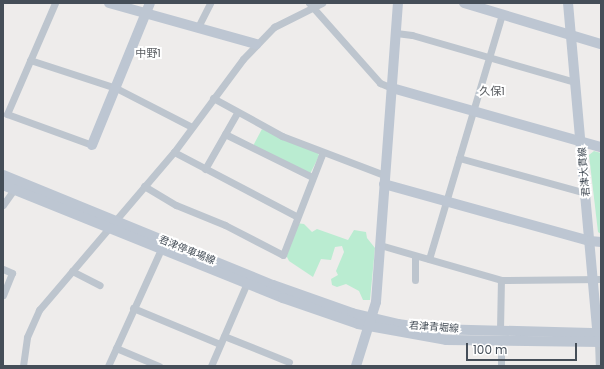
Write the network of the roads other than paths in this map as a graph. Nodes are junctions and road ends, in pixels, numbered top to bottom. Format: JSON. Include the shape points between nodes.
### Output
{"nodes":[{"id":1,"x":54,"y":3,"type":"edge"},
{"id":2,"x":109,"y":3,"type":"edge"},
{"id":3,"x":150,"y":3,"type":"edge"},
{"id":4,"x":210,"y":3,"type":"edge"},
{"id":5,"x":322,"y":3,"type":"edge"},
{"id":6,"x":398,"y":3,"type":"edge"},
{"id":7,"x":464,"y":3,"type":"edge"},
{"id":8,"x":568,"y":3,"type":"edge"},
{"id":9,"x":311,"y":5,"type":"edge"},
{"id":10,"x":145,"y":14,"type":"junction"},
{"id":11,"x":502,"y":14,"type":"junction"},
{"id":12,"x":198,"y":27,"type":"junction"},
{"id":13,"x":396,"y":33,"type":"junction"},
{"id":14,"x":571,"y":35,"type":"junction"},
{"id":15,"x":256,"y":44,"type":"junction"},
{"id":16,"x":601,"y":44,"type":"edge"},
{"id":17,"x":490,"y":57,"type":"junction"},
{"id":18,"x":30,"y":60,"type":"junction"},
{"id":19,"x":575,"y":82,"type":"junction"},
{"id":20,"x":116,"y":88,"type":"junction"},
{"id":21,"x":392,"y":88,"type":"junction"},
{"id":22,"x":213,"y":98,"type":"junction"},
{"id":23,"x":475,"y":110,"type":"junction"},
{"id":24,"x":237,"y":113,"type":"junction"},
{"id":25,"x":192,"y":127,"type":"junction"},
{"id":26,"x":225,"y":134,"type":"junction"},
{"id":27,"x":581,"y":141,"type":"junction"},
{"id":28,"x":92,"y":145,"type":"joint"},
{"id":29,"x":601,"y":147,"type":"edge"},
{"id":30,"x":174,"y":152,"type":"junction"},
{"id":31,"x":323,"y":152,"type":"junction"},
{"id":32,"x":459,"y":158,"type":"junction"},
{"id":33,"x":205,"y":169,"type":"junction"},
{"id":34,"x":3,"y":175,"type":"edge"},
{"id":35,"x":312,"y":177,"type":"junction"},
{"id":36,"x":384,"y":180,"type":"junction"},
{"id":37,"x":3,"y":185,"type":"edge"},
{"id":38,"x":144,"y":186,"type":"junction"},
{"id":39,"x":14,"y":189,"type":"junction"},
{"id":40,"x":586,"y":194,"type":"junction"},
{"id":41,"x":445,"y":201,"type":"junction"},
{"id":42,"x":3,"y":206,"type":"edge"},
{"id":43,"x":296,"y":216,"type":"junction"},
{"id":44,"x":111,"y":224,"type":"junction"},
{"id":45,"x":590,"y":241,"type":"junction"},
{"id":46,"x":601,"y":242,"type":"edge"},
{"id":47,"x":380,"y":245,"type":"junction"},
{"id":48,"x":161,"y":249,"type":"junction"},
{"id":49,"x":415,"y":256,"type":"junction"},
{"id":50,"x":429,"y":259,"type":"junction"},
{"id":51,"x":3,"y":269,"type":"edge"},
{"id":52,"x":72,"y":271,"type":"junction"},
{"id":53,"x":598,"y":279,"type":"edge"},
{"id":54,"x":415,"y":280,"type":"dead end"},
{"id":55,"x":501,"y":280,"type":"junction"},
{"id":56,"x":247,"y":283,"type":"junction"},
{"id":57,"x":100,"y":285,"type":"dead end"},
{"id":58,"x":3,"y":295,"type":"edge"},
{"id":59,"x":133,"y":308,"type":"junction"},
{"id":60,"x":371,"y":322,"type":"junction"},
{"id":61,"x":501,"y":335,"type":"junction"},
{"id":62,"x":224,"y":336,"type":"junction"},
{"id":63,"x":600,"y":337,"type":"edge"},
{"id":64,"x":220,"y":344,"type":"junction"},
{"id":65,"x":116,"y":348,"type":"junction"},
{"id":66,"x":289,"y":362,"type":"dead end"},
{"id":67,"x":23,"y":366,"type":"edge"},
{"id":68,"x":108,"y":366,"type":"edge"},
{"id":69,"x":159,"y":366,"type":"edge"},
{"id":70,"x":211,"y":366,"type":"edge"},
{"id":71,"x":356,"y":366,"type":"edge"},
{"id":72,"x":501,"y":366,"type":"edge"},
{"id":73,"x":599,"y":366,"type":"edge"}],
"edges":[{"from":1,"to":18,"type":"street"},
{"from":2,"to":10,"type":"main road"},
{"from":3,"to":10,"type":"main road"},
{"from":4,"to":12,"type":"street"},
{"from":5,"to":9,"type":"street"},
{"from":6,"to":13,"type":"main road"},
{"from":7,"to":11,"type":"main road"},
{"from":8,"to":14,"type":"main road","name":"君津大貫線"},
{"from":9,"to":15,"type":"street","via":[[274,27]]},
{"from":9,"to":21,"type":"street","via":[[380,83]]},
{"from":10,"to":12,"type":"main road"},
{"from":10,"to":20,"type":"main road"},
{"from":11,"to":14,"type":"main road"},
{"from":11,"to":17,"type":"street"},
{"from":12,"to":15,"type":"main road"},
{"from":13,"to":17,"type":"street","via":[[412,35]]},
{"from":13,"to":21,"type":"main road"},
{"from":14,"to":16,"type":"main road"},
{"from":14,"to":19,"type":"main road","name":"君津大貫線"},
{"from":15,"to":22,"type":"street"},
{"from":17,"to":19,"type":"street"},
{"from":17,"to":23,"type":"street"},
{"from":18,"to":20,"type":"street"},
{"from":18,"to":28,"type":"street","via":[[7,114]]},
{"from":19,"to":27,"type":"main road","name":"君津大貫線"},
{"from":20,"to":25,"type":"street"},
{"from":20,"to":28,"type":"main road"},
{"from":21,"to":23,"type":"main road"},
{"from":21,"to":36,"type":"main road"},
{"from":22,"to":24,"type":"street"},
{"from":22,"to":25,"type":"street"},
{"from":23,"to":27,"type":"main road"},
{"from":23,"to":32,"type":"street"},
{"from":24,"to":26,"type":"street"},
{"from":24,"to":31,"type":"street","via":[[282,136]]},
{"from":25,"to":30,"type":"street"},
{"from":26,"to":33,"type":"street"},
{"from":26,"to":35,"type":"street"},
{"from":27,"to":29,"type":"main road"},
{"from":27,"to":40,"type":"main road","name":"君津大貫線"},
{"from":30,"to":33,"type":"street"},
{"from":30,"to":38,"type":"street"},
{"from":31,"to":35,"type":"street"},
{"from":31,"to":36,"type":"street"},
{"from":32,"to":40,"type":"street"},
{"from":32,"to":41,"type":"street"},
{"from":33,"to":43,"type":"street"},
{"from":34,"to":44,"type":"main road","name":"君津停車場線"},
{"from":35,"to":43,"type":"street"},
{"from":36,"to":41,"type":"main road"},
{"from":36,"to":47,"type":"main road"},
{"from":37,"to":39,"type":"main road","name":"君津停車場線"},
{"from":38,"to":43,"type":"street","via":[[176,205],[282,255]]},
{"from":38,"to":44,"type":"street"},
{"from":39,"to":42,"type":"street"},
{"from":39,"to":44,"type":"main road","name":"君津停車場線"},
{"from":40,"to":45,"type":"main road","name":"君津大貫線"},
{"from":41,"to":45,"type":"main road"},
{"from":41,"to":50,"type":"street"},
{"from":44,"to":48,"type":"main road","name":"君津停車場線"},
{"from":44,"to":52,"type":"street"},
{"from":44,"to":60,"type":"main road","name":"君津停車場線"},
{"from":45,"to":46,"type":"main road"},
{"from":45,"to":53,"type":"main road","name":"君津大貫線"},
{"from":47,"to":49,"type":"street"},
{"from":47,"to":60,"type":"main road"},
{"from":48,"to":56,"type":"main road","name":"君津停車場線"},
{"from":48,"to":59,"type":"street"},
{"from":49,"to":50,"type":"street"},
{"from":49,"to":54,"type":"street"},
{"from":50,"to":55,"type":"street"},
{"from":51,"to":58,"type":"street","via":[[12,273]]},
{"from":52,"to":57,"type":"street"},
{"from":52,"to":67,"type":"street","via":[[39,310],[27,337]]},
{"from":53,"to":55,"type":"street"},
{"from":53,"to":63,"type":"main road","name":"君津大貫線"},
{"from":55,"to":61,"type":"street"},
{"from":56,"to":60,"type":"main road","name":"君津停車場線","via":[[324,314]]},
{"from":56,"to":62,"type":"street"},
{"from":59,"to":64,"type":"street"},
{"from":59,"to":65,"type":"street"},
{"from":60,"to":61,"type":"main road","name":"君津青堀線"},
{"from":60,"to":71,"type":"main road"},
{"from":61,"to":63,"type":"main road","name":"君津青堀線"},
{"from":61,"to":72,"type":"street"},
{"from":62,"to":64,"type":"street"},
{"from":62,"to":66,"type":"street"},
{"from":63,"to":73,"type":"street"},
{"from":64,"to":70,"type":"street"},
{"from":65,"to":68,"type":"street"},
{"from":65,"to":69,"type":"street"}]}
